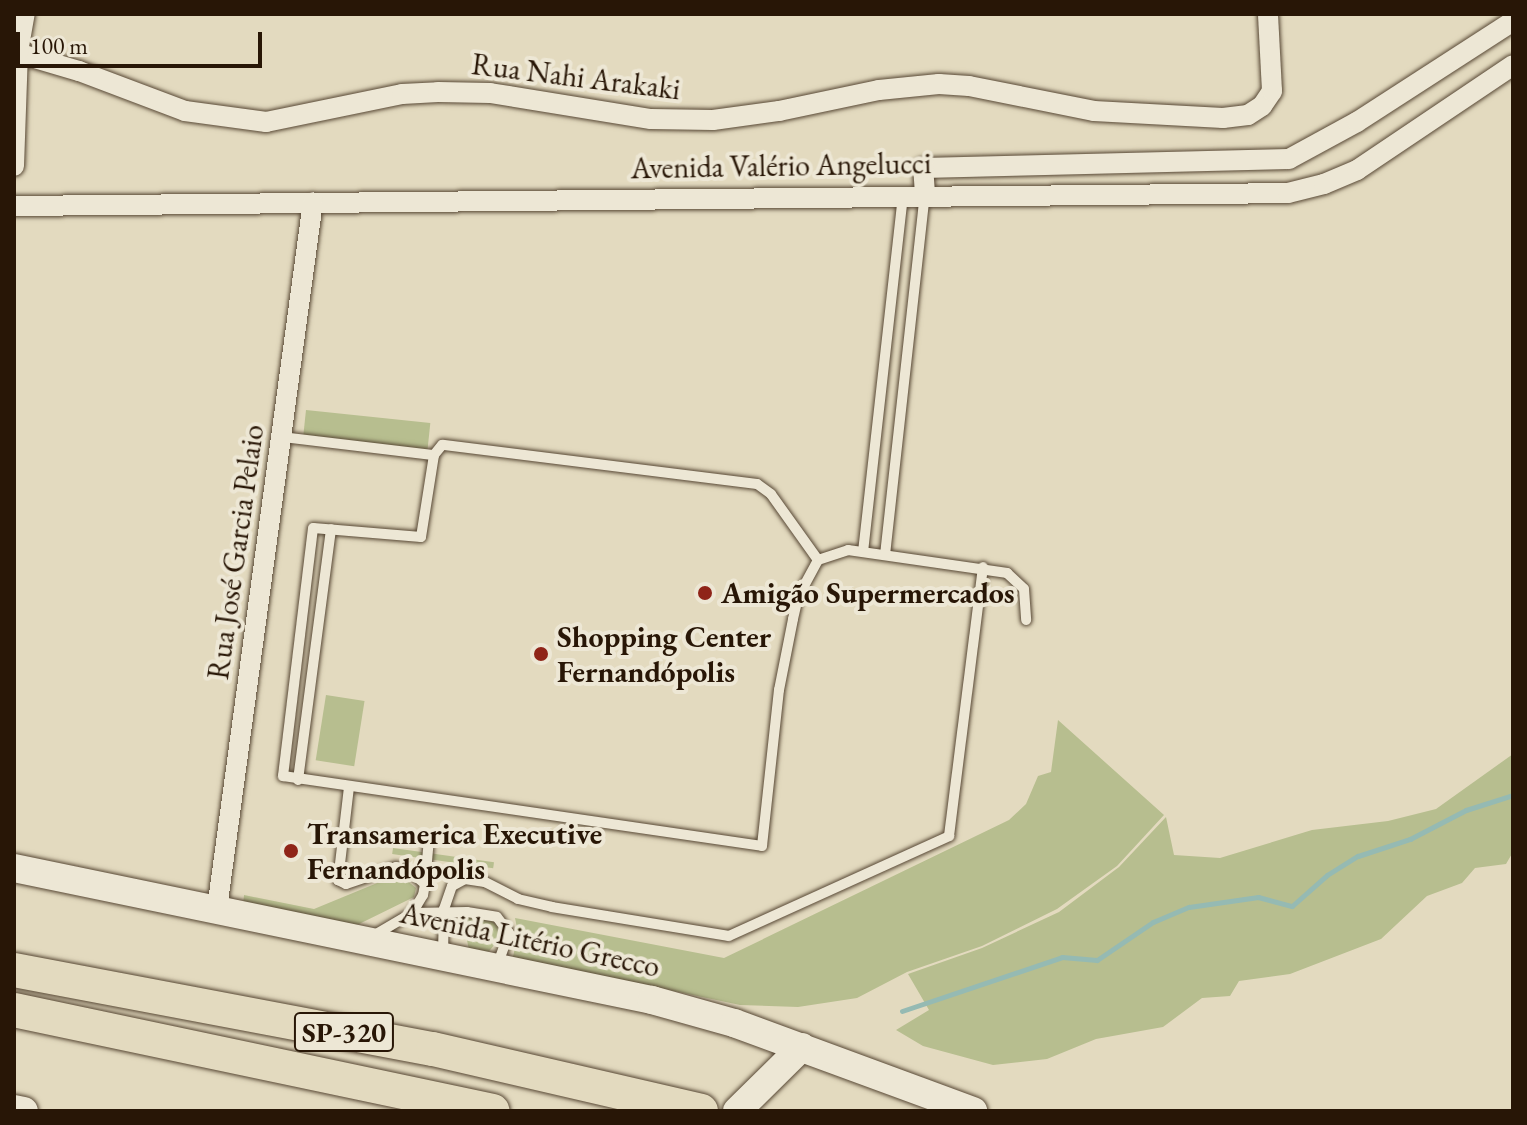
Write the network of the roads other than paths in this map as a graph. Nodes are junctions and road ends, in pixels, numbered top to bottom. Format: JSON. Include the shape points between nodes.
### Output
{"nodes":[{"id":1,"x":25,"y":14,"type":"edge"},
{"id":2,"x":1268,"y":14,"type":"edge"},
{"id":3,"x":1513,"y":21,"type":"edge"},
{"id":4,"x":16,"y":52,"type":"edge"},
{"id":5,"x":1513,"y":65,"type":"edge"},
{"id":6,"x":14,"y":166,"type":"edge"},
{"id":7,"x":925,"y":194,"type":"junction"},
{"id":8,"x":903,"y":195,"type":"junction"},
{"id":9,"x":313,"y":202,"type":"junction"},
{"id":10,"x":14,"y":206,"type":"edge"},
{"id":11,"x":282,"y":437,"type":"junction"},
{"id":12,"x":434,"y":455,"type":"junction"},
{"id":13,"x":331,"y":529,"type":"junction"},
{"id":14,"x":863,"y":552,"type":"junction"},
{"id":15,"x":885,"y":555,"type":"junction"},
{"id":16,"x":818,"y":560,"type":"junction"},
{"id":17,"x":983,"y":567,"type":"junction"},
{"id":18,"x":1026,"y":620,"type":"dead end"},
{"id":19,"x":298,"y":780,"type":"junction"},
{"id":20,"x":349,"y":787,"type":"junction"},
{"id":21,"x":428,"y":847,"type":"dead end"},
{"id":22,"x":14,"y":868,"type":"edge"},
{"id":23,"x":425,"y":884,"type":"junction"},
{"id":24,"x":217,"y":909,"type":"junction"},
{"id":25,"x":412,"y":913,"type":"junction"},
{"id":26,"x":443,"y":914,"type":"junction"},
{"id":27,"x":368,"y":939,"type":"junction"},
{"id":28,"x":443,"y":956,"type":"junction"},
{"id":29,"x":497,"y":966,"type":"junction"},
{"id":30,"x":14,"y":970,"type":"edge"},
{"id":31,"x":14,"y":1010,"type":"edge"},
{"id":32,"x":14,"y":1019,"type":"edge"},
{"id":33,"x":82,"y":1024,"type":"junction"},
{"id":34,"x":802,"y":1047,"type":"junction"},
{"id":35,"x":687,"y":1107,"type":"edge"},
{"id":36,"x":14,"y":1109,"type":"edge"},
{"id":37,"x":24,"y":1111,"type":"edge"},
{"id":38,"x":492,"y":1111,"type":"edge"},
{"id":39,"x":737,"y":1111,"type":"edge"},
{"id":40,"x":973,"y":1111,"type":"edge"}],
"edges":[{"from":1,"to":4,"type":"street"},
{"from":2,"to":4,"type":"street","name":"Rua Nahi Arakaki","via":[[1272,91],[1248,115],[1223,118],[1094,111],[939,84],[713,120],[651,119],[490,93],[438,92],[402,94],[266,122],[185,111]]},
{"from":3,"to":7,"type":"street","name":"Avenida Valério Angelucci","via":[[1357,122],[1289,159],[923,168]]},
{"from":4,"to":6,"type":"street"},
{"from":5,"to":7,"type":"street","name":"Avenida Valério Angelucci","via":[[1357,170],[1288,193]]},
{"from":7,"to":8,"type":"street","name":"Avenida Valério Angelucci"},
{"from":7,"to":15,"type":"lane"},
{"from":8,"to":9,"type":"street","name":"Avenida Valério Angelucci"},
{"from":8,"to":14,"type":"lane"},
{"from":9,"to":10,"type":"street","name":"Avenida Valério Angelucci"},
{"from":9,"to":11,"type":"street","name":"Rua José Garcia Pelaio"},
{"from":11,"to":12,"type":"lane"},
{"from":11,"to":24,"type":"street","name":"Rua José Garcia Pelaio"},
{"from":12,"to":13,"type":"lane","via":[[421,537]]},
{"from":12,"to":16,"type":"lane","via":[[442,445],[757,484],[771,494]]},
{"from":13,"to":19,"type":"lane"},
{"from":13,"to":19,"type":"lane","via":[[312,529],[282,774]]},
{"from":14,"to":15,"type":"lane"},
{"from":14,"to":16,"type":"lane","via":[[839,550]]},
{"from":15,"to":17,"type":"lane"},
{"from":16,"to":20,"type":"lane","via":[[798,597],[779,690],[762,846]]},
{"from":17,"to":18,"type":"lane","via":[[1019,581]]},
{"from":17,"to":26,"type":"lane","via":[[949,836],[729,936],[552,907],[473,879],[452,886]]},
{"from":19,"to":20,"type":"lane"},
{"from":20,"to":23,"type":"lane","via":[[338,880],[346,884],[396,867]]},
{"from":21,"to":23,"type":"lane"},
{"from":22,"to":24,"type":"main road","name":"Avenida Litério Grecco"},
{"from":23,"to":25,"type":"lane"},
{"from":24,"to":27,"type":"main road","name":"Avenida Litério Grecco"},
{"from":25,"to":26,"type":"lane"},
{"from":25,"to":27,"type":"lane"},
{"from":26,"to":28,"type":"lane"},
{"from":26,"to":29,"type":"lane","via":[[481,913],[505,924],[508,939]]},
{"from":27,"to":28,"type":"main road","name":"Avenida Litério Grecco"},
{"from":28,"to":29,"type":"main road","name":"Avenida Litério Grecco"},
{"from":29,"to":34,"type":"main road","name":"Avenida Litério Grecco","via":[[652,1000]]},
{"from":30,"to":35,"type":"highway","number":"SP-320","via":[[433,1049]]},
{"from":31,"to":33,"type":"highway","number":"SP-320"},
{"from":32,"to":33,"type":"highway"},
{"from":33,"to":38,"type":"highway","number":"SP-320"},
{"from":34,"to":39,"type":"main road"},
{"from":34,"to":40,"type":"main road","name":"Avenida Litério Grecco"},
{"from":36,"to":37,"type":"main road"}]}
